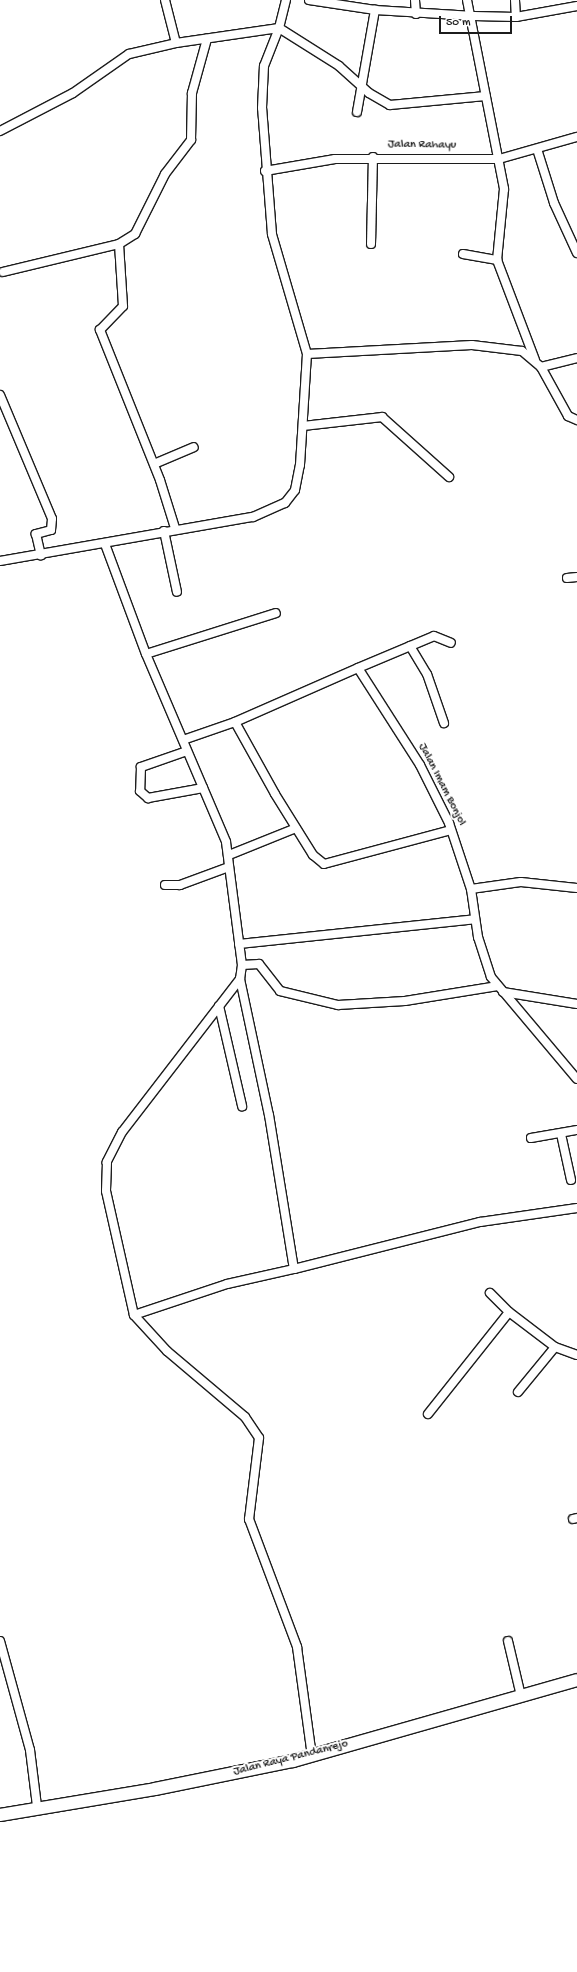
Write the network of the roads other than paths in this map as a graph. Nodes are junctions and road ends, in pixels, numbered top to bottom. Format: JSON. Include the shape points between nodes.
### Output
{"nodes":[{"id":1,"x":165,"y":0,"type":"edge"},
{"id":2,"x":286,"y":0,"type":"edge"},
{"id":3,"x":309,"y":0,"type":"edge"},
{"id":4,"x":415,"y":0,"type":"edge"},
{"id":5,"x":467,"y":0,"type":"edge"},
{"id":6,"x":515,"y":0,"type":"edge"},
{"id":7,"x":577,"y":6,"type":"edge"},
{"id":8,"x":375,"y":10,"type":"junction"},
{"id":9,"x":416,"y":14,"type":"junction"},
{"id":10,"x":469,"y":16,"type":"junction"},
{"id":11,"x":516,"y":17,"type":"junction"},
{"id":12,"x":279,"y":28,"type":"junction"},
{"id":13,"x":207,"y":39,"type":"junction"},
{"id":14,"x":176,"y":43,"type":"junction"},
{"id":15,"x":359,"y":85,"type":"junction"},
{"id":16,"x":486,"y":96,"type":"junction"},
{"id":17,"x":357,"y":112,"type":"dead end"},
{"id":18,"x":0,"y":131,"type":"edge"},
{"id":19,"x":577,"y":137,"type":"edge"},
{"id":20,"x":537,"y":150,"type":"junction"},
{"id":21,"x":373,"y":157,"type":"junction"},
{"id":22,"x":499,"y":159,"type":"junction"},
{"id":23,"x":265,"y":171,"type":"junction"},
{"id":24,"x":119,"y":244,"type":"junction"},
{"id":25,"x":372,"y":244,"type":"dead end"},
{"id":26,"x":577,"y":253,"type":"edge"},
{"id":27,"x":463,"y":254,"type":"dead end"},
{"id":28,"x":497,"y":260,"type":"junction"},
{"id":29,"x":3,"y":272,"type":"dead end"},
{"id":30,"x":307,"y":354,"type":"junction"},
{"id":31,"x":577,"y":358,"type":"edge"},
{"id":32,"x":535,"y":360,"type":"junction"},
{"id":33,"x":541,"y":367,"type":"junction"},
{"id":34,"x":0,"y":395,"type":"edge"},
{"id":35,"x":577,"y":420,"type":"edge"},
{"id":36,"x":303,"y":426,"type":"junction"},
{"id":37,"x":194,"y":447,"type":"dead end"},
{"id":38,"x":154,"y":464,"type":"junction"},
{"id":39,"x":449,"y":477,"type":"dead end"},
{"id":40,"x":174,"y":525,"type":"junction"},
{"id":41,"x":164,"y":531,"type":"junction"},
{"id":42,"x":105,"y":544,"type":"junction"},
{"id":43,"x":39,"y":548,"type":"junction"},
{"id":44,"x":0,"y":561,"type":"edge"},
{"id":45,"x":577,"y":577,"type":"edge"},
{"id":46,"x":566,"y":578,"type":"dead end"},
{"id":47,"x":177,"y":592,"type":"dead end"},
{"id":48,"x":276,"y":613,"type":"dead end"},
{"id":49,"x":451,"y":643,"type":"dead end"},
{"id":50,"x":410,"y":646,"type":"junction"},
{"id":51,"x":146,"y":654,"type":"junction"},
{"id":52,"x":358,"y":668,"type":"junction"},
{"id":53,"x":235,"y":722,"type":"junction"},
{"id":54,"x":444,"y":723,"type":"dead end"},
{"id":55,"x":183,"y":740,"type":"junction"},
{"id":56,"x":187,"y":751,"type":"junction"},
{"id":57,"x":203,"y":788,"type":"junction"},
{"id":58,"x":296,"y":828,"type":"junction"},
{"id":59,"x":452,"y":830,"type":"junction"},
{"id":60,"x":229,"y":855,"type":"junction"},
{"id":61,"x":229,"y":867,"type":"junction"},
{"id":62,"x":165,"y":885,"type":"dead end"},
{"id":63,"x":577,"y":888,"type":"edge"},
{"id":64,"x":471,"y":889,"type":"junction"},
{"id":65,"x":475,"y":919,"type":"junction"},
{"id":66,"x":239,"y":944,"type":"junction"},
{"id":67,"x":242,"y":965,"type":"junction"},
{"id":68,"x":240,"y":979,"type":"junction"},
{"id":69,"x":500,"y":989,"type":"junction"},
{"id":70,"x":577,"y":1004,"type":"edge"},
{"id":71,"x":219,"y":1006,"type":"junction"},
{"id":72,"x":577,"y":1079,"type":"edge"},
{"id":73,"x":242,"y":1106,"type":"dead end"},
{"id":74,"x":577,"y":1130,"type":"edge"},
{"id":75,"x":560,"y":1134,"type":"junction"},
{"id":76,"x":531,"y":1138,"type":"dead end"},
{"id":77,"x":571,"y":1180,"type":"dead end"},
{"id":78,"x":577,"y":1208,"type":"edge"},
{"id":79,"x":294,"y":1269,"type":"junction"},
{"id":80,"x":490,"y":1293,"type":"dead end"},
{"id":81,"x":509,"y":1312,"type":"junction"},
{"id":82,"x":134,"y":1316,"type":"junction"},
{"id":83,"x":555,"y":1347,"type":"junction"},
{"id":84,"x":577,"y":1355,"type":"edge"},
{"id":85,"x":518,"y":1392,"type":"dead end"},
{"id":86,"x":428,"y":1414,"type":"dead end"},
{"id":87,"x":0,"y":1641,"type":"edge"},
{"id":88,"x":508,"y":1641,"type":"dead end"},
{"id":89,"x":577,"y":1680,"type":"edge"},
{"id":90,"x":521,"y":1696,"type":"junction"},
{"id":91,"x":312,"y":1756,"type":"junction"},
{"id":92,"x":37,"y":1806,"type":"junction"},
{"id":93,"x":0,"y":1815,"type":"edge"}],
"edges":[{"from":1,"to":14,"type":"street"},
{"from":2,"to":12,"type":"street"},
{"from":3,"to":8,"type":"street"},
{"from":4,"to":9,"type":"street"},
{"from":5,"to":10,"type":"street"},
{"from":6,"to":11,"type":"street"},
{"from":7,"to":11,"type":"street"},
{"from":8,"to":9,"type":"street"},
{"from":8,"to":15,"type":"street"},
{"from":9,"to":10,"type":"street"},
{"from":10,"to":11,"type":"street"},
{"from":10,"to":16,"type":"street"},
{"from":12,"to":13,"type":"street"},
{"from":12,"to":15,"type":"street","via":[[339,66]]},
{"from":12,"to":23,"type":"street","via":[[264,66]]},
{"from":13,"to":14,"type":"street"},
{"from":13,"to":24,"type":"street","via":[[192,93],[191,140],[165,174],[135,234]]},
{"from":14,"to":18,"type":"street","via":[[124,57],[73,93]]},
{"from":15,"to":16,"type":"street","via":[[395,106]]},
{"from":15,"to":17,"type":"street"},
{"from":16,"to":22,"type":"street"},
{"from":19,"to":20,"type":"street","name":"Jalan Rahayu"},
{"from":20,"to":22,"type":"street","name":"Jalan Rahayu"},
{"from":20,"to":26,"type":"street","via":[[554,203]]},
{"from":21,"to":22,"type":"street","name":"Jalan Rahayu"},
{"from":21,"to":23,"type":"street","name":"Jalan Rahayu","via":[[335,159]]},
{"from":21,"to":25,"type":"street"},
{"from":22,"to":28,"type":"street","via":[[504,189]]},
{"from":23,"to":30,"type":"street","via":[[272,234]]},
{"from":24,"to":29,"type":"street"},
{"from":24,"to":38,"type":"street","via":[[122,309],[101,328],[100,333]]},
{"from":27,"to":28,"type":"street"},
{"from":28,"to":32,"type":"street"},
{"from":30,"to":32,"type":"street","via":[[472,345],[522,351]]},
{"from":30,"to":36,"type":"street"},
{"from":31,"to":33,"type":"street"},
{"from":32,"to":33,"type":"street"},
{"from":33,"to":35,"type":"street","via":[[568,416]]},
{"from":34,"to":43,"type":"street","via":[[52,519],[52,528],[37,533]]},
{"from":36,"to":39,"type":"street","via":[[382,417]]},
{"from":36,"to":40,"type":"street","via":[[298,481],[285,503],[253,517]]},
{"from":37,"to":38,"type":"street"},
{"from":38,"to":40,"type":"street"},
{"from":40,"to":41,"type":"street"},
{"from":41,"to":42,"type":"street"},
{"from":41,"to":47,"type":"street"},
{"from":42,"to":43,"type":"street"},
{"from":42,"to":51,"type":"street"},
{"from":43,"to":44,"type":"street"},
{"from":45,"to":46,"type":"street"},
{"from":48,"to":51,"type":"street"},
{"from":49,"to":50,"type":"street","via":[[434,636]]},
{"from":50,"to":52,"type":"street"},
{"from":50,"to":54,"type":"street","via":[[427,674]]},
{"from":51,"to":55,"type":"street"},
{"from":52,"to":53,"type":"street"},
{"from":52,"to":59,"type":"street","name":"Jalan Imam Bonjol","via":[[420,765]]},
{"from":53,"to":55,"type":"street"},
{"from":53,"to":58,"type":"street","via":[[252,757]]},
{"from":55,"to":56,"type":"street"},
{"from":56,"to":57,"type":"street"},
{"from":56,"to":57,"type":"street","via":[[141,767],[140,791],[148,798]]},
{"from":57,"to":60,"type":"street"},
{"from":58,"to":59,"type":"street","via":[[312,855],[324,864]]},
{"from":58,"to":60,"type":"street"},
{"from":59,"to":64,"type":"street","name":"Jalan Imam Bonjol"},
{"from":60,"to":61,"type":"street"},
{"from":61,"to":62,"type":"street","via":[[180,885]]},
{"from":61,"to":66,"type":"street"},
{"from":63,"to":64,"type":"street","via":[[522,882]]},
{"from":64,"to":65,"type":"street","name":"Jalan Imam Bonjol"},
{"from":65,"to":66,"type":"street"},
{"from":65,"to":69,"type":"street","name":"Jalan Imam Bonjol","via":[[486,968]]},
{"from":66,"to":67,"type":"street"},
{"from":67,"to":68,"type":"street"},
{"from":67,"to":69,"type":"street","via":[[259,964],[280,991],[338,1005],[405,1001]]},
{"from":68,"to":71,"type":"street"},
{"from":68,"to":79,"type":"street","via":[[268,1107]]},
{"from":69,"to":70,"type":"street"},
{"from":69,"to":72,"type":"street","name":"Jalan Imam Bonjol"},
{"from":71,"to":73,"type":"street"},
{"from":71,"to":82,"type":"street","via":[[135,1111],[107,1162],[106,1191]]},
{"from":74,"to":75,"type":"street"},
{"from":75,"to":76,"type":"street"},
{"from":75,"to":77,"type":"street"},
{"from":78,"to":79,"type":"street","via":[[480,1222]]},
{"from":79,"to":82,"type":"street","via":[[227,1284]]},
{"from":80,"to":81,"type":"street"},
{"from":81,"to":83,"type":"street"},
{"from":81,"to":86,"type":"street"},
{"from":82,"to":91,"type":"street","via":[[256,1430],[260,1454],[249,1519],[296,1647]]},
{"from":83,"to":84,"type":"street"},
{"from":83,"to":85,"type":"street"},
{"from":87,"to":92,"type":"street","via":[[30,1750]]},
{"from":88,"to":90,"type":"street"},
{"from":89,"to":90,"type":"main road","name":"Jalan Raya Pandanrejo"},
{"from":90,"to":91,"type":"main road","name":"Jalan Raya Pandanrejo"},
{"from":91,"to":92,"type":"main road","name":"Jalan Raya Pandanrejo","via":[[155,1789]]},
{"from":92,"to":93,"type":"main road","name":"Jalan Raya Pandanrejo"}]}
